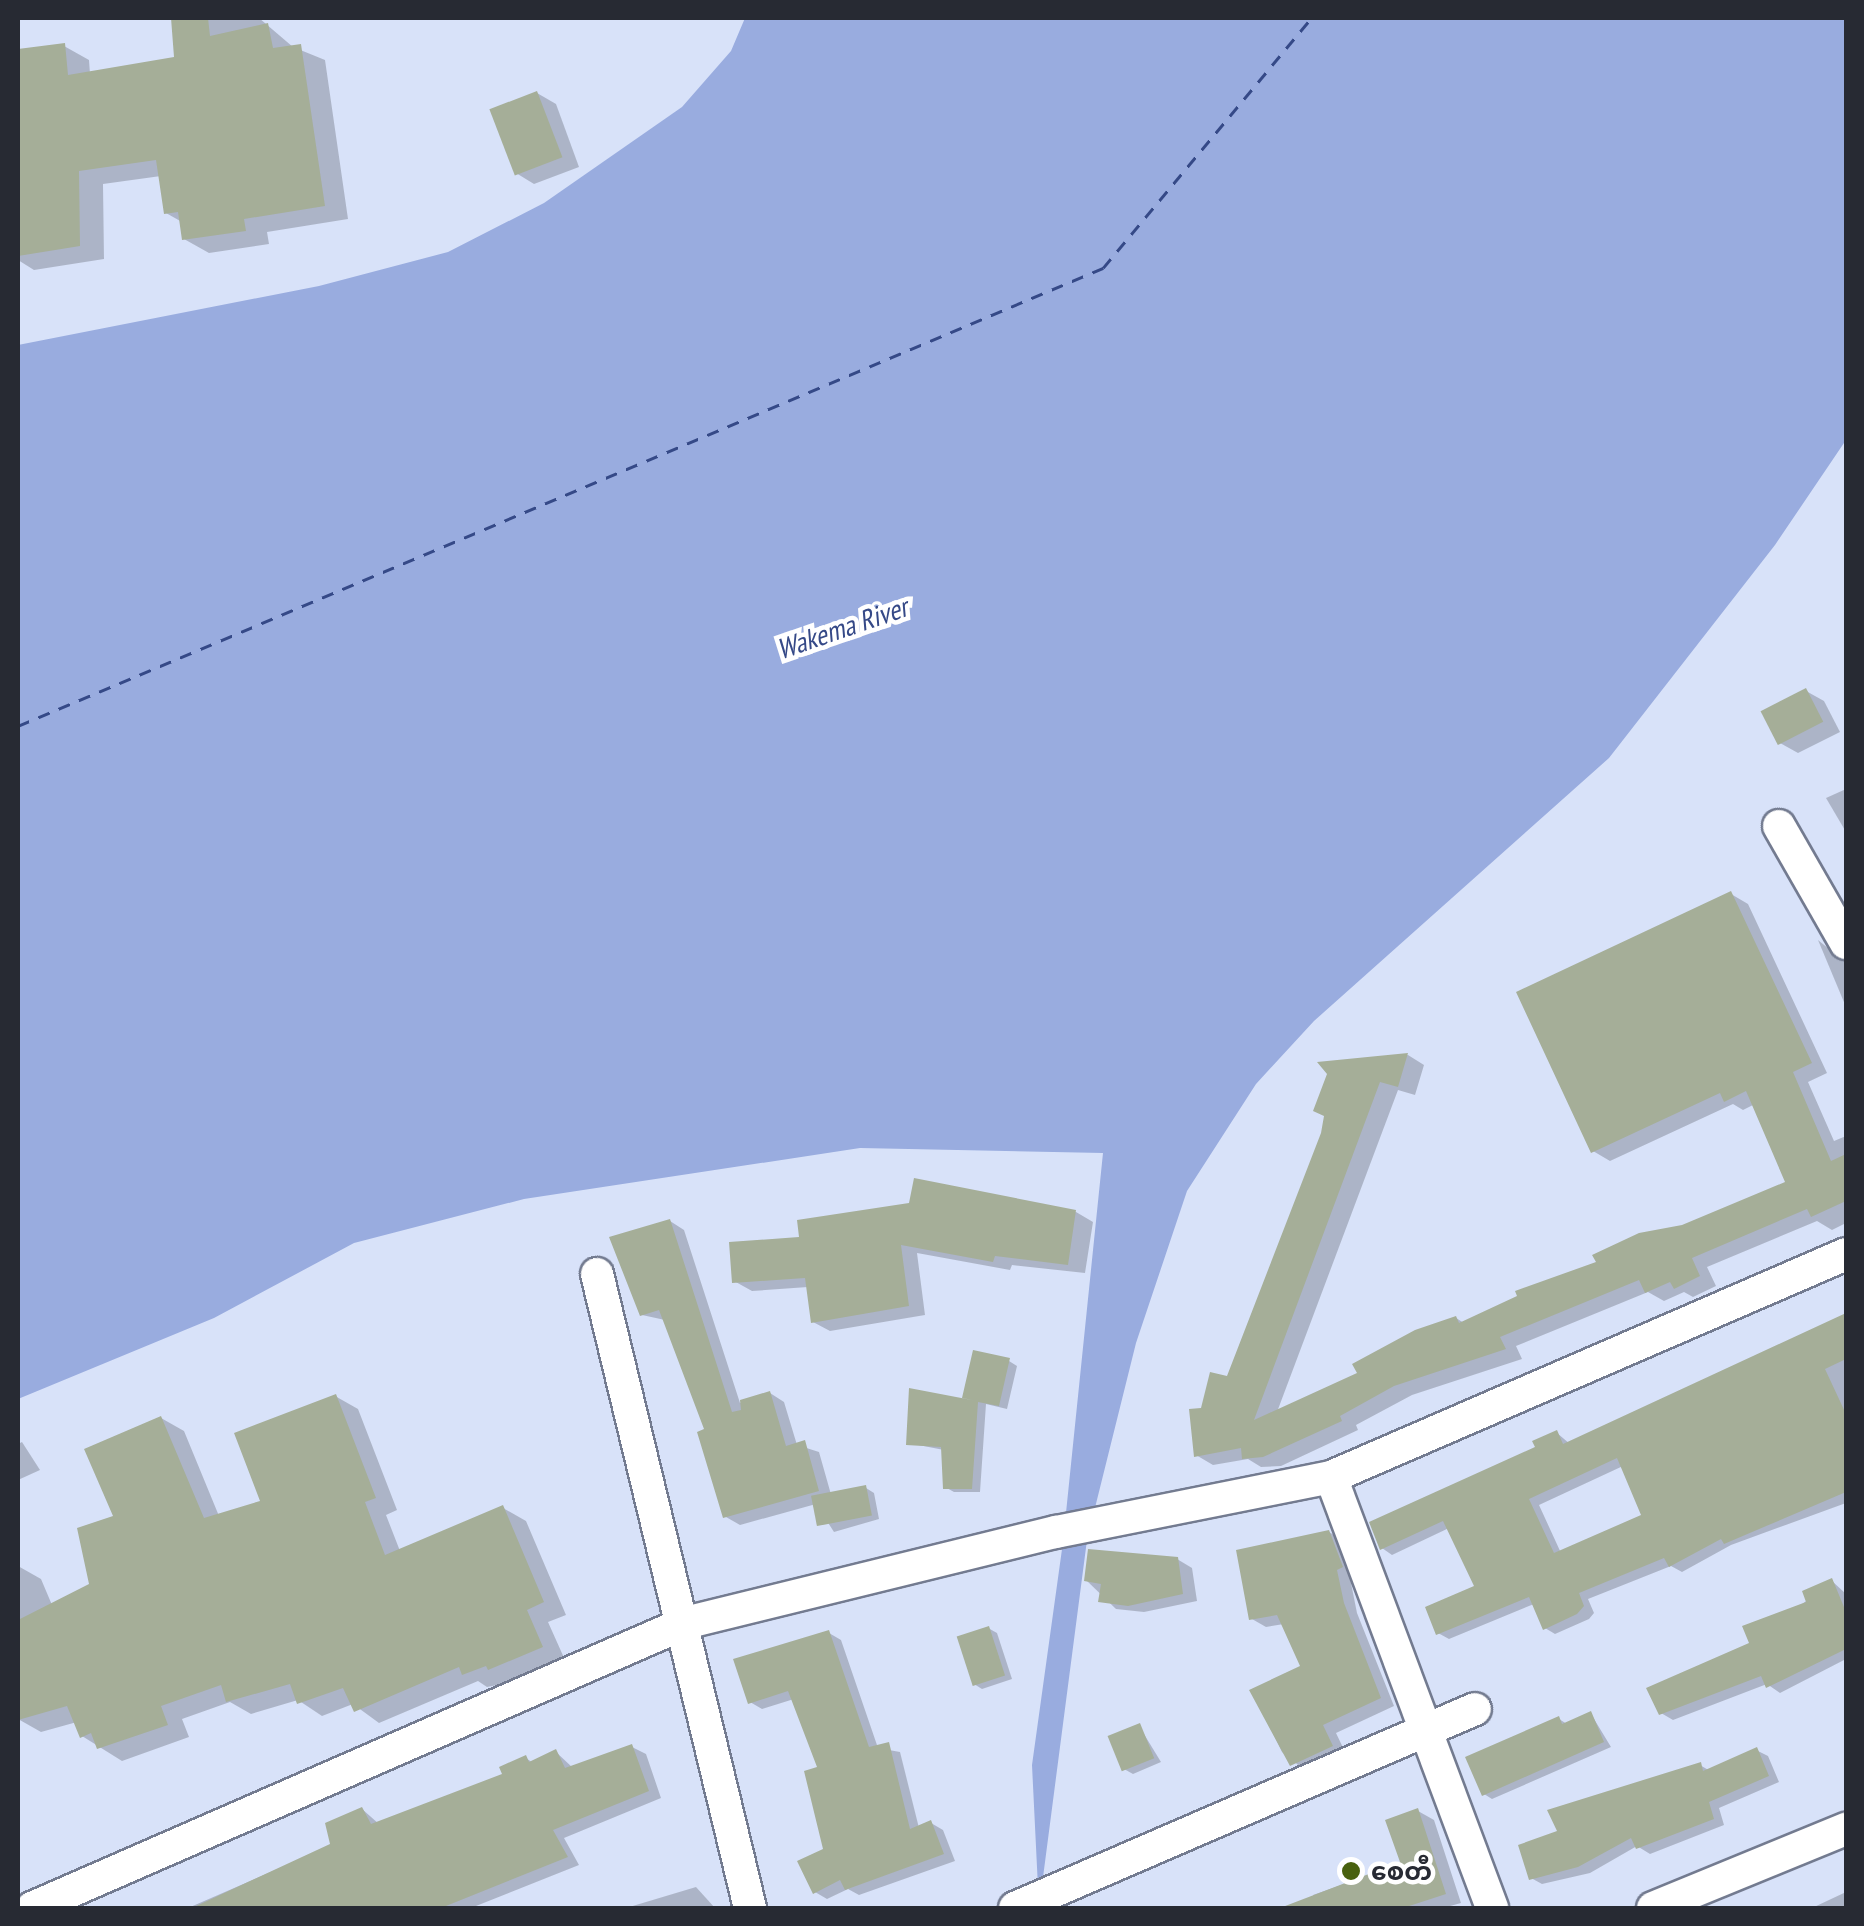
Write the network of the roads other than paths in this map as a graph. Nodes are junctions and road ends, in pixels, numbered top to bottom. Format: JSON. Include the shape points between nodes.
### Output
{"nodes":[{"id":1,"x":1779,"y":826,"type":"dead end"},
{"id":2,"x":1846,"y":942,"type":"edge"},
{"id":3,"x":1846,"y":1254,"type":"edge"},
{"id":4,"x":597,"y":1274,"type":"dead end"},
{"id":5,"x":1331,"y":1477,"type":"junction"},
{"id":6,"x":685,"y":1623,"type":"junction"},
{"id":7,"x":1475,"y":1708,"type":"dead end"},
{"id":8,"x":1426,"y":1732,"type":"junction"},
{"id":9,"x":1846,"y":1829,"type":"edge"},
{"id":10,"x":32,"y":1908,"type":"edge"},
{"id":11,"x":750,"y":1908,"type":"edge"},
{"id":12,"x":1015,"y":1908,"type":"edge"},
{"id":13,"x":1492,"y":1908,"type":"edge"},
{"id":14,"x":1654,"y":1908,"type":"edge"}],
"edges":[{"from":1,"to":2,"type":"street"},
{"from":3,"to":5,"type":"street"},
{"from":4,"to":6,"type":"street"},
{"from":5,"to":6,"type":"street","via":[[1056,1532]]},
{"from":5,"to":8,"type":"street"},
{"from":6,"to":10,"type":"street"},
{"from":6,"to":11,"type":"street"},
{"from":7,"to":8,"type":"street"},
{"from":8,"to":12,"type":"street"},
{"from":8,"to":13,"type":"street"},
{"from":9,"to":14,"type":"street"}]}
